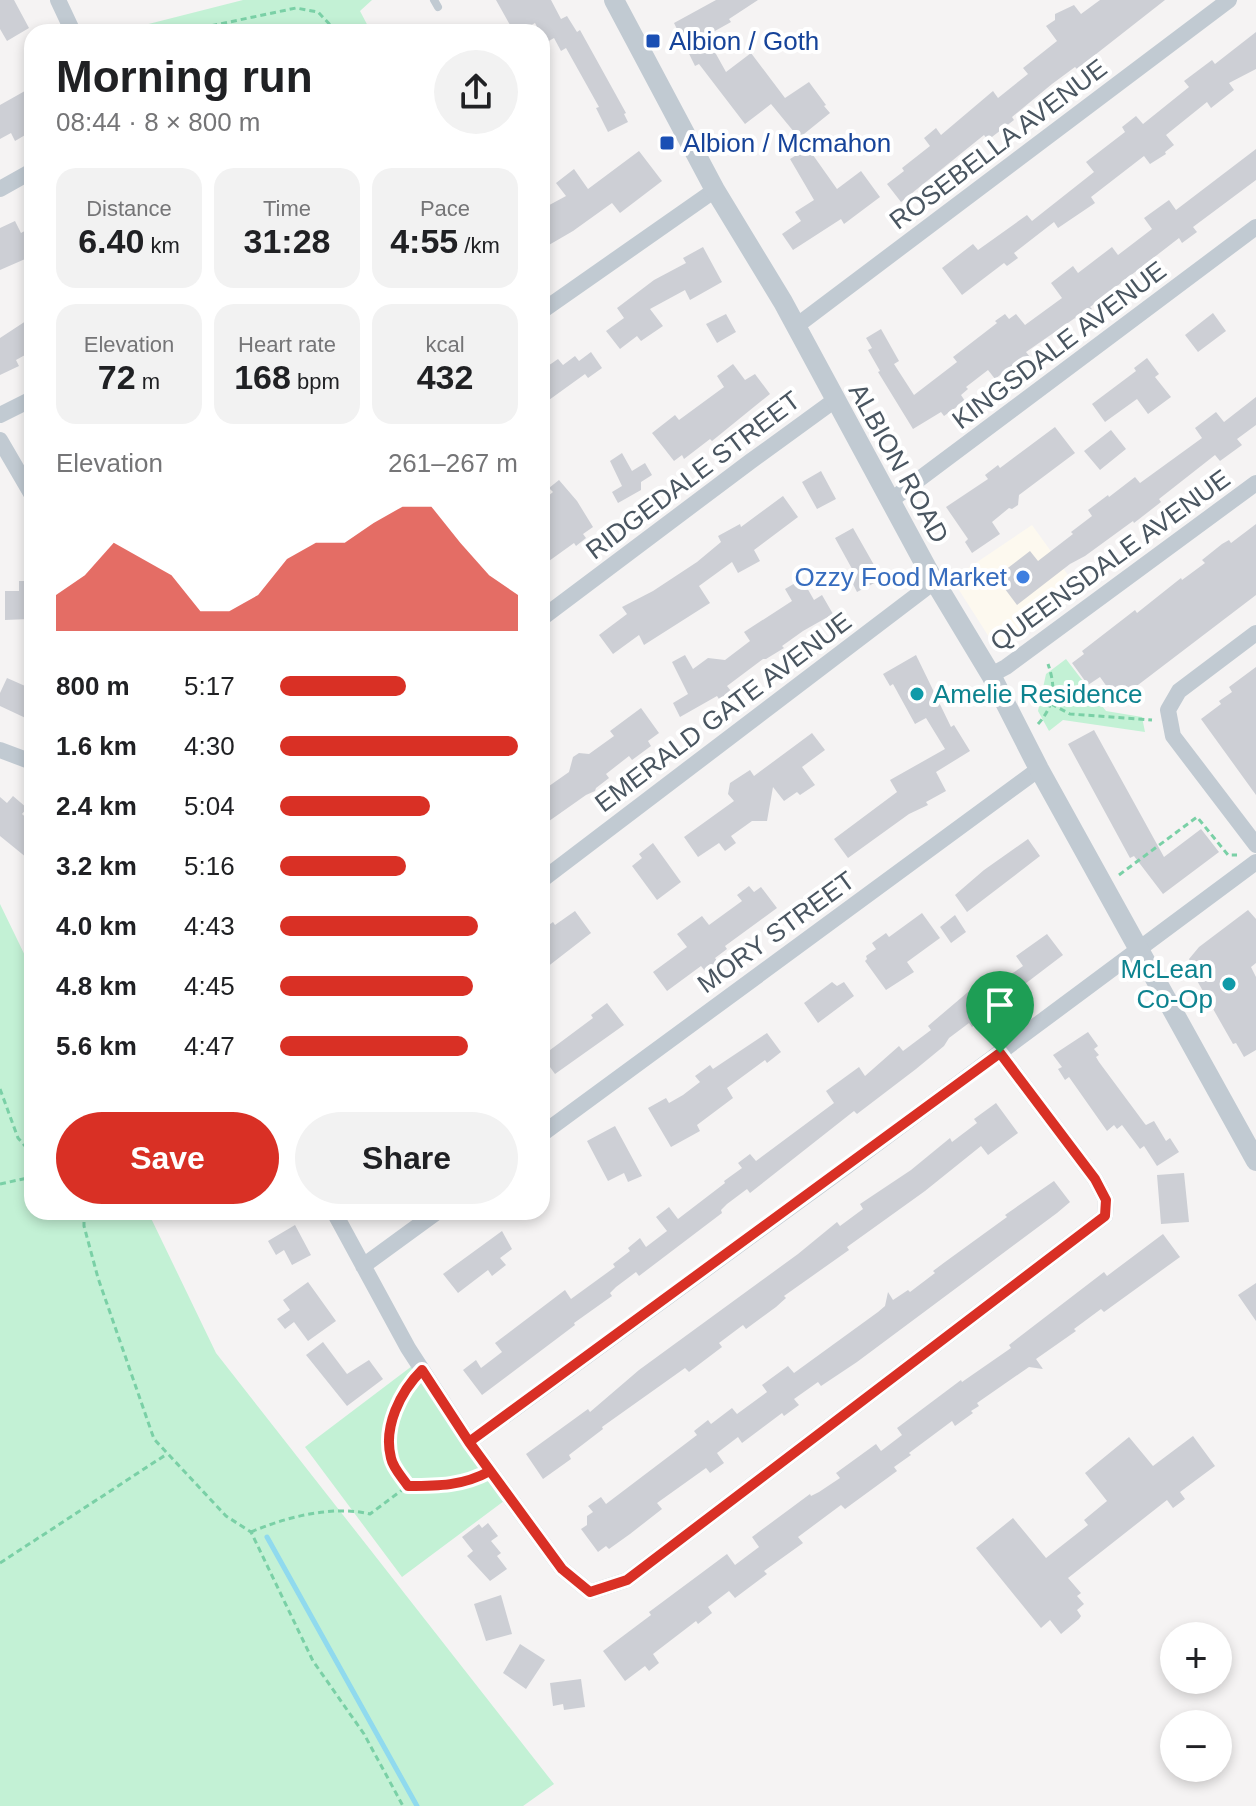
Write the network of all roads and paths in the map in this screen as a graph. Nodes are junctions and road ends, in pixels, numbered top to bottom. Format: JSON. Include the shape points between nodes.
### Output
{"nodes":[{"id":1,"x":58,"y":0,"type":"edge"},
{"id":2,"x":1229,"y":0,"type":"edge"},
{"id":3,"x":621,"y":3,"type":"edge"},
{"id":4,"x":69,"y":24,"type":"edge"},
{"id":5,"x":220,"y":24,"type":"edge"},
{"id":6,"x":329,"y":24,"type":"edge"},
{"id":7,"x":24,"y":176,"type":"edge"},
{"id":8,"x":0,"y":189,"type":"edge"},
{"id":9,"x":715,"y":190,"type":"junction"},
{"id":10,"x":1256,"y":227,"type":"edge"},
{"id":11,"x":550,"y":305,"type":"edge"},
{"id":12,"x":795,"y":327,"type":"junction"},
{"id":13,"x":835,"y":400,"type":"junction"},
{"id":14,"x":24,"y":403,"type":"edge"},
{"id":15,"x":0,"y":415,"type":"edge"},
{"id":16,"x":0,"y":440,"type":"edge"},
{"id":17,"x":24,"y":481,"type":"edge"},
{"id":18,"x":1256,"y":483,"type":"edge"},
{"id":19,"x":890,"y":501,"type":"junction"},
{"id":20,"x":934,"y":582,"type":"junction"},
{"id":21,"x":550,"y":612,"type":"edge"},
{"id":22,"x":1256,"y":633,"type":"edge"},
{"id":23,"x":1048,"y":664,"type":"dead end"},
{"id":24,"x":991,"y":675,"type":"junction"},
{"id":25,"x":1051,"y":704,"type":"junction"},
{"id":26,"x":1169,"y":720,"type":"junction"},
{"id":27,"x":1035,"y":727,"type":"dead end"},
{"id":28,"x":0,"y":750,"type":"edge"},
{"id":29,"x":24,"y":759,"type":"edge"},
{"id":30,"x":1039,"y":769,"type":"junction"},
{"id":31,"x":1256,"y":845,"type":"edge"},
{"id":32,"x":1237,"y":855,"type":"dead end"},
{"id":33,"x":1256,"y":862,"type":"edge"},
{"id":34,"x":550,"y":874,"type":"edge"},
{"id":35,"x":1119,"y":875,"type":"dead end"},
{"id":36,"x":1138,"y":948,"type":"junction"},
{"id":37,"x":1000,"y":1053,"type":"junction"},
{"id":38,"x":0,"y":1089,"type":"edge"},
{"id":39,"x":550,"y":1128,"type":"edge"},
{"id":40,"x":24,"y":1145,"type":"edge"},
{"id":41,"x":1256,"y":1161,"type":"edge"},
{"id":42,"x":24,"y":1179,"type":"edge"},
{"id":43,"x":0,"y":1184,"type":"edge"},
{"id":44,"x":84,"y":1220,"type":"edge"},
{"id":45,"x":338,"y":1220,"type":"edge"},
{"id":46,"x":426,"y":1220,"type":"edge"},
{"id":47,"x":363,"y":1266,"type":"junction"},
{"id":48,"x":422,"y":1370,"type":"junction"},
{"id":49,"x":469,"y":1442,"type":"junction"},
{"id":50,"x":167,"y":1454,"type":"junction"},
{"id":51,"x":490,"y":1471,"type":"junction"},
{"id":52,"x":408,"y":1486,"type":"junction"},
{"id":53,"x":251,"y":1532,"type":"junction"},
{"id":54,"x":0,"y":1563,"type":"edge"},
{"id":55,"x":403,"y":1806,"type":"edge"}],
"edges":[{"from":1,"to":4,"type":"street"},
{"from":2,"to":12,"type":"street","name":"ROSEBELLA AVENUE"},
{"from":3,"to":9,"type":"street","name":"ALBION ROAD"},
{"from":5,"to":6,"type":"path","via":[[296,8],[318,12]]},
{"from":7,"to":8,"type":"street"},
{"from":9,"to":11,"type":"street"},
{"from":9,"to":12,"type":"street","name":"ALBION ROAD"},
{"from":10,"to":19,"type":"street","name":"KINGSDALE AVENUE"},
{"from":12,"to":13,"type":"street","name":"ALBION ROAD"},
{"from":13,"to":19,"type":"street","name":"ALBION ROAD"},
{"from":13,"to":21,"type":"street","name":"RIDGEDALE STREET"},
{"from":14,"to":15,"type":"street"},
{"from":16,"to":17,"type":"street"},
{"from":18,"to":24,"type":"street","name":"QUEENSDALE AVENUE"},
{"from":19,"to":20,"type":"street","name":"ALBION ROAD"},
{"from":20,"to":24,"type":"street","name":"ALBION ROAD"},
{"from":20,"to":34,"type":"street","name":"EMERALD GATE AVENUE"},
{"from":22,"to":26,"type":"street","via":[[1179,691],[1168,710]]},
{"from":23,"to":25,"type":"path","via":[[1054,682]]},
{"from":24,"to":30,"type":"street","name":"ALBION ROAD"},
{"from":25,"to":26,"type":"path","via":[[1070,714],[1099,718]]},
{"from":25,"to":27,"type":"path"},
{"from":26,"to":31,"type":"street","via":[[1173,736]]},
{"from":28,"to":29,"type":"street"},
{"from":30,"to":36,"type":"street","name":"ALBION ROAD"},
{"from":30,"to":39,"type":"street","name":"MORY STREET"},
{"from":32,"to":35,"type":"path","via":[[1228,855],[1197,817]]},
{"from":33,"to":36,"type":"street"},
{"from":36,"to":37,"type":"street"},
{"from":36,"to":41,"type":"street","name":"ALBION ROAD"},
{"from":37,"to":49,"type":"street"},
{"from":37,"to":51,"type":"street","via":[[1095,1179],[1106,1200],[1105,1216],[627,1580],[590,1592],[562,1569]]},
{"from":38,"to":40,"type":"path"},
{"from":42,"to":43,"type":"path"},
{"from":44,"to":50,"type":"path","via":[[98,1278],[149,1425]]},
{"from":45,"to":47,"type":"street"},
{"from":46,"to":47,"type":"street"},
{"from":47,"to":48,"type":"street"},
{"from":48,"to":49,"type":"street"},
{"from":48,"to":52,"type":"path","via":[[407,1388],[391,1426],[391,1461]]},
{"from":49,"to":51,"type":"street"},
{"from":50,"to":53,"type":"path","via":[[226,1516]]},
{"from":50,"to":54,"type":"path"},
{"from":51,"to":52,"type":"path","via":[[467,1483]]},
{"from":52,"to":53,"type":"path","via":[[370,1514],[348,1509]]},
{"from":53,"to":55,"type":"path","via":[[313,1661],[364,1734]]}]}
